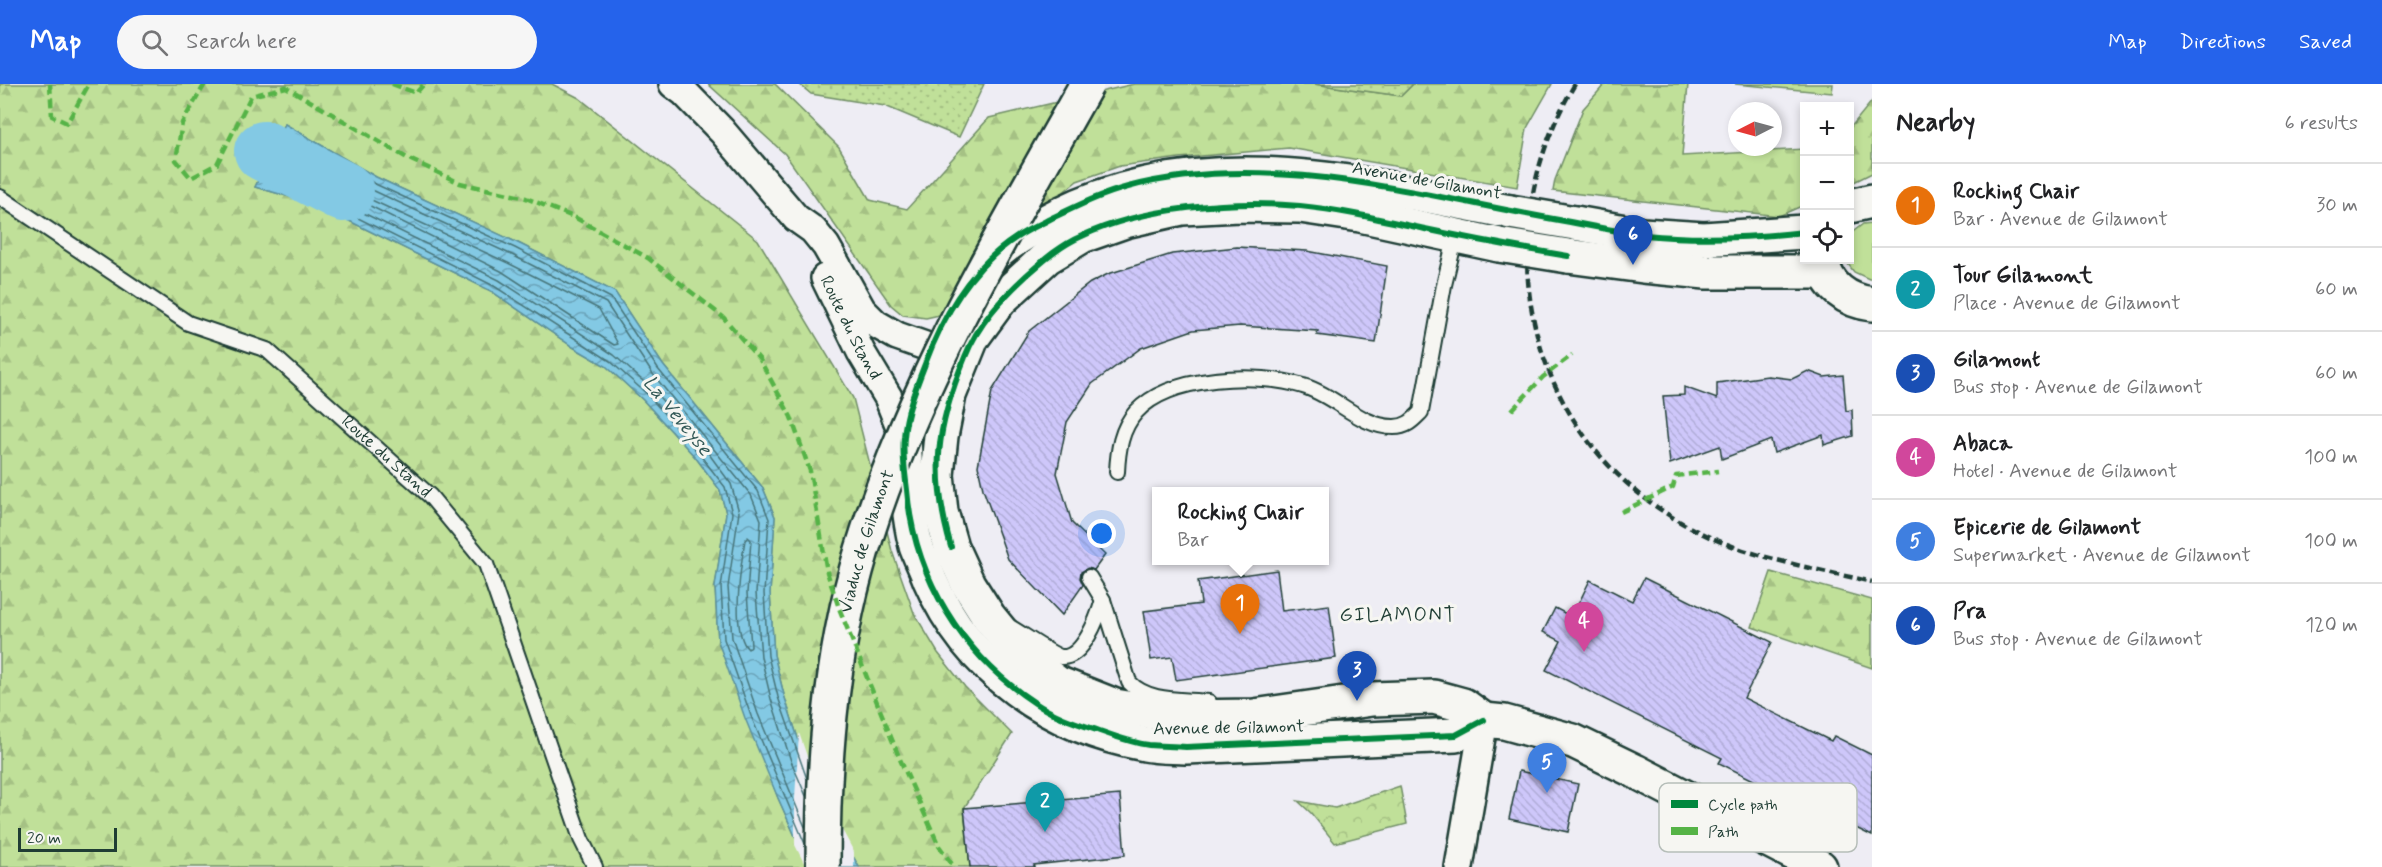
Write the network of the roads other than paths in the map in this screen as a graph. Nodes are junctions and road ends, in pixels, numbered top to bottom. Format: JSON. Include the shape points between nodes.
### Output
{"nodes":[{"id":1,"x":673,"y":84,"type":"edge"},
{"id":2,"x":1087,"y":84,"type":"edge"},
{"id":3,"x":0,"y":197,"type":"edge"},
{"id":4,"x":1872,"y":201,"type":"edge"},
{"id":5,"x":1854,"y":205,"type":"edge"},
{"id":6,"x":796,"y":218,"type":"junction"},
{"id":7,"x":1800,"y":232,"type":"edge"},
{"id":8,"x":1455,"y":235,"type":"junction"},
{"id":9,"x":1824,"y":266,"type":"edge"},
{"id":10,"x":1872,"y":304,"type":"edge"},
{"id":11,"x":931,"y":348,"type":"junction"},
{"id":12,"x":904,"y":437,"type":"junction"},
{"id":13,"x":1117,"y":472,"type":"dead end"},
{"id":14,"x":1089,"y":577,"type":"dead end"},
{"id":15,"x":1103,"y":600,"type":"junction"},
{"id":16,"x":989,"y":617,"type":"junction"},
{"id":17,"x":1254,"y":716,"type":"junction"},
{"id":18,"x":1484,"y":720,"type":"junction"},
{"id":19,"x":1659,"y":783,"type":"edge"},
{"id":20,"x":1791,"y":852,"type":"edge"},
{"id":21,"x":595,"y":867,"type":"edge"},
{"id":22,"x":823,"y":867,"type":"edge"},
{"id":23,"x":1459,"y":867,"type":"edge"},
{"id":24,"x":1820,"y":867,"type":"edge"}],
"edges":[{"from":1,"to":6,"type":"street","name":"Route du Stand","via":[[722,131]]},
{"from":2,"to":22,"type":"street","name":"Viaduc de Gilamont","bridge":true,"via":[[979,275],[894,455],[867,534],[842,631],[831,697],[824,780]]},
{"from":3,"to":21,"type":"lane","name":"Route du Stand","via":[[188,324],[267,350],[430,496],[486,564],[581,839]]},
{"from":4,"to":5,"type":"street"},
{"from":6,"to":11,"type":"street","name":"Route du Stand","via":[[826,246],[862,310],[876,324]]},
{"from":6,"to":12,"type":"street","name":"Route du Stand","via":[[861,352],[888,397]]},
{"from":7,"to":11,"type":"street","name":"Avenue de Gilamont","bridge":true,"via":[[1704,239],[1642,235],[1366,184],[1230,173],[1185,177],[1127,187],[1017,236],[968,283]]},
{"from":8,"to":9,"type":"street","name":"Avenue de Gilamont","bridge":true,"via":[[1568,256],[1706,272]]},
{"from":8,"to":13,"type":"lane","via":[[1420,411],[1413,421],[1394,427],[1367,421],[1315,391],[1283,382],[1247,379],[1192,384],[1160,396],[1136,412],[1121,438]]},
{"from":8,"to":16,"type":"street","name":"Avenue de Gilamont","via":[[1360,214],[1300,206],[1182,208],[1082,236],[1047,257],[1000,300],[972,338],[950,395],[941,436],[937,475],[941,512],[951,547]]},
{"from":9,"to":10,"type":"street","via":[[1830,281],[1844,295]]},
{"from":11,"to":12,"type":"street","name":"Avenue de Gilamont","via":[[914,393]]},
{"from":12,"to":18,"type":"street","name":"Avenue de Gilamont","via":[[909,511],[917,548],[950,619],[969,646],[1000,676],[1037,705],[1071,722],[1146,745],[1186,747],[1456,735]]},
{"from":14,"to":15,"type":"lane"},
{"from":15,"to":16,"type":"lane","via":[[1080,647],[1060,657]]},
{"from":15,"to":17,"type":"lane","via":[[1129,682],[1136,690],[1165,699],[1223,704]]},
{"from":16,"to":17,"type":"street","name":"Avenue de Gilamont","via":[[1020,655],[1057,683],[1084,695],[1160,715]]},
{"from":17,"to":18,"type":"street","name":"Avenue de Gilamont","via":[[1372,699],[1434,697],[1463,705]]},
{"from":18,"to":19,"type":"street","name":"Avenue de Gilamont","via":[[1573,741]]},
{"from":18,"to":23,"type":"street"},
{"from":20,"to":24,"type":"street","name":"Avenue de Gilamont"}]}
